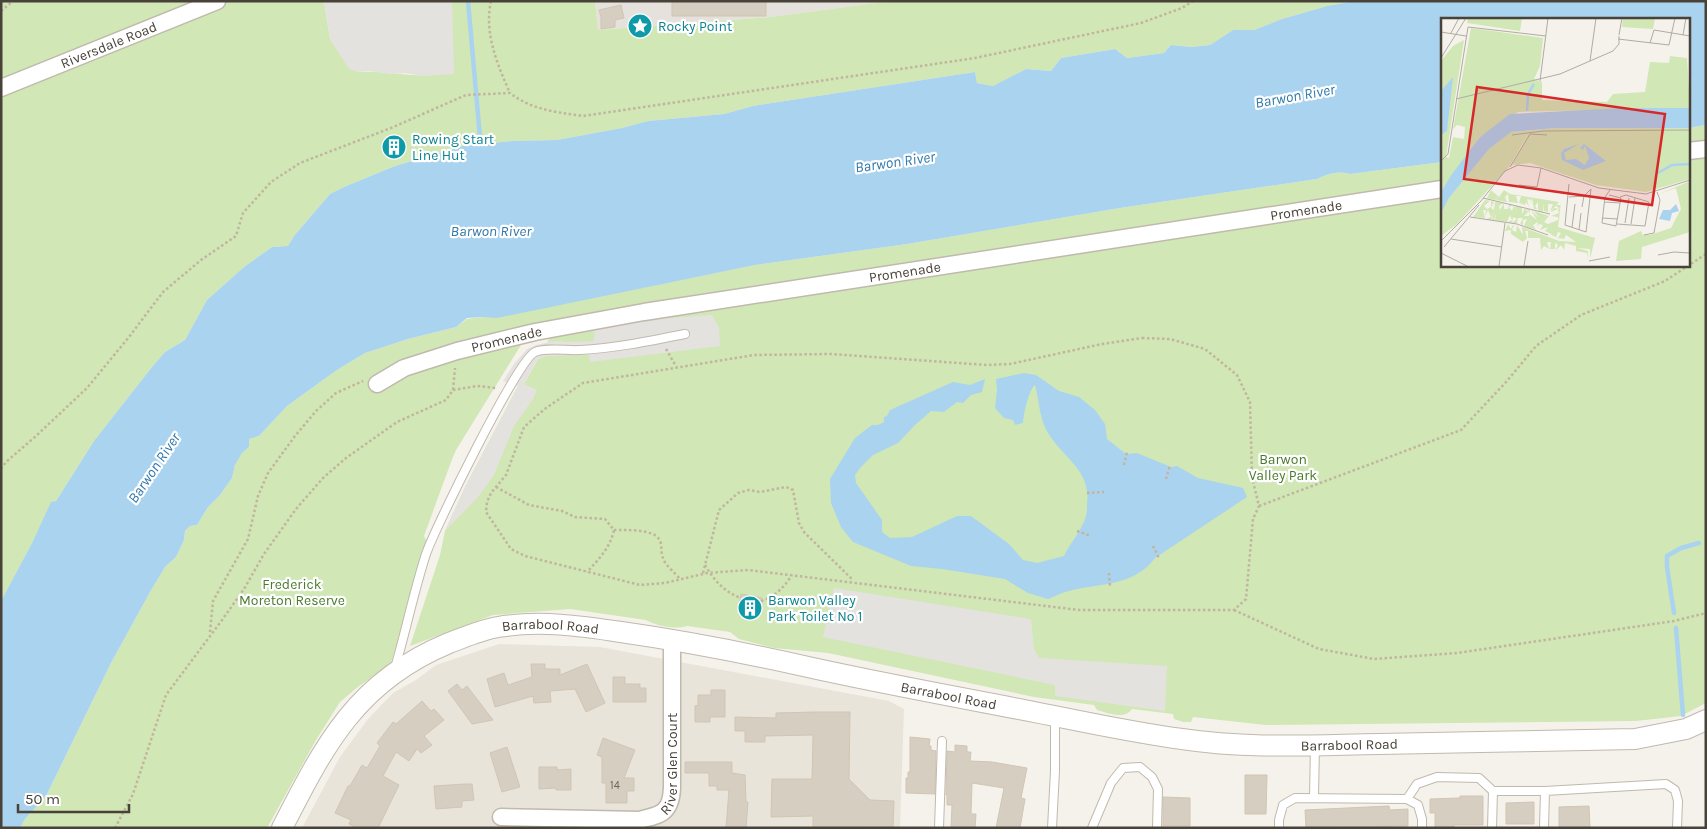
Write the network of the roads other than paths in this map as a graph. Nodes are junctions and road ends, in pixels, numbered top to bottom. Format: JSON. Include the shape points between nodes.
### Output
{"nodes":[{"id":1,"x":216,"y":1,"type":"edge"},
{"id":2,"x":1,"y":88,"type":"edge"},
{"id":3,"x":1706,"y":148,"type":"edge"},
{"id":4,"x":1690,"y":151,"type":"edge"},
{"id":5,"x":1441,"y":190,"type":"edge"},
{"id":6,"x":685,"y":334,"type":"dead end"},
{"id":7,"x":370,"y":382,"type":"road end"},
{"id":8,"x":672,"y":639,"type":"junction"},
{"id":9,"x":394,"y":672,"type":"junction"},
{"id":10,"x":1055,"y":716,"type":"junction"},
{"id":11,"x":1706,"y":720,"type":"edge"},
{"id":12,"x":942,"y":741,"type":"dead end"},
{"id":13,"x":1316,"y":745,"type":"junction"},
{"id":14,"x":1493,"y":791,"type":"junction"},
{"id":15,"x":1545,"y":791,"type":"junction"},
{"id":16,"x":1314,"y":797,"type":"junction"},
{"id":17,"x":1407,"y":799,"type":"junction"},
{"id":18,"x":501,"y":817,"type":"dead end"},
{"id":19,"x":282,"y":828,"type":"edge"},
{"id":20,"x":939,"y":828,"type":"edge"},
{"id":21,"x":1052,"y":828,"type":"edge"},
{"id":22,"x":1092,"y":828,"type":"edge"},
{"id":23,"x":1157,"y":828,"type":"edge"},
{"id":24,"x":1279,"y":828,"type":"edge"},
{"id":25,"x":1422,"y":828,"type":"edge"},
{"id":26,"x":1492,"y":828,"type":"edge"},
{"id":27,"x":1544,"y":828,"type":"edge"},
{"id":28,"x":1677,"y":828,"type":"edge"}],
"edges":[{"from":1,"to":2,"type":"street","name":"Riversdale Road"},
{"from":3,"to":4,"type":"street"},
{"from":5,"to":7,"type":"street","name":"Promenade","via":[[644,312],[535,332],[457,351]]},
{"from":6,"to":9,"type":"lane","name":"Promenade","via":[[621,346],[536,351],[530,355],[508,389],[461,478],[427,553]]},
{"from":8,"to":9,"type":"street","name":"Barrabool Road","via":[[575,625],[526,624],[465,636],[427,652]]},
{"from":8,"to":10,"type":"street","name":"Barrabool Road"},
{"from":8,"to":18,"type":"street","name":"River Glen Court","via":[[672,788],[671,801],[665,812],[639,820]]},
{"from":9,"to":19,"type":"street","name":"Barrabool Road","via":[[356,706],[340,727]]},
{"from":10,"to":13,"type":"street","name":"Barrabool Road","via":[[1217,744]]},
{"from":10,"to":21,"type":"lane"},
{"from":11,"to":13,"type":"street","name":"Barrabool Road","via":[[1686,729],[1635,739]]},
{"from":12,"to":20,"type":"lane"},
{"from":13,"to":16,"type":"lane"},
{"from":14,"to":15,"type":"lane"},
{"from":14,"to":17,"type":"lane","via":[[1479,778],[1437,777],[1417,784]]},
{"from":14,"to":26,"type":"lane"},
{"from":15,"to":27,"type":"lane"},
{"from":15,"to":28,"type":"lane","via":[[1666,784],[1675,790],[1678,801]]},
{"from":16,"to":17,"type":"lane"},
{"from":16,"to":24,"type":"lane","via":[[1295,798],[1283,805]]},
{"from":17,"to":25,"type":"lane","via":[[1418,805]]},
{"from":22,"to":23,"type":"lane","via":[[1110,783],[1123,768],[1140,767],[1152,777],[1158,788]]}]}
